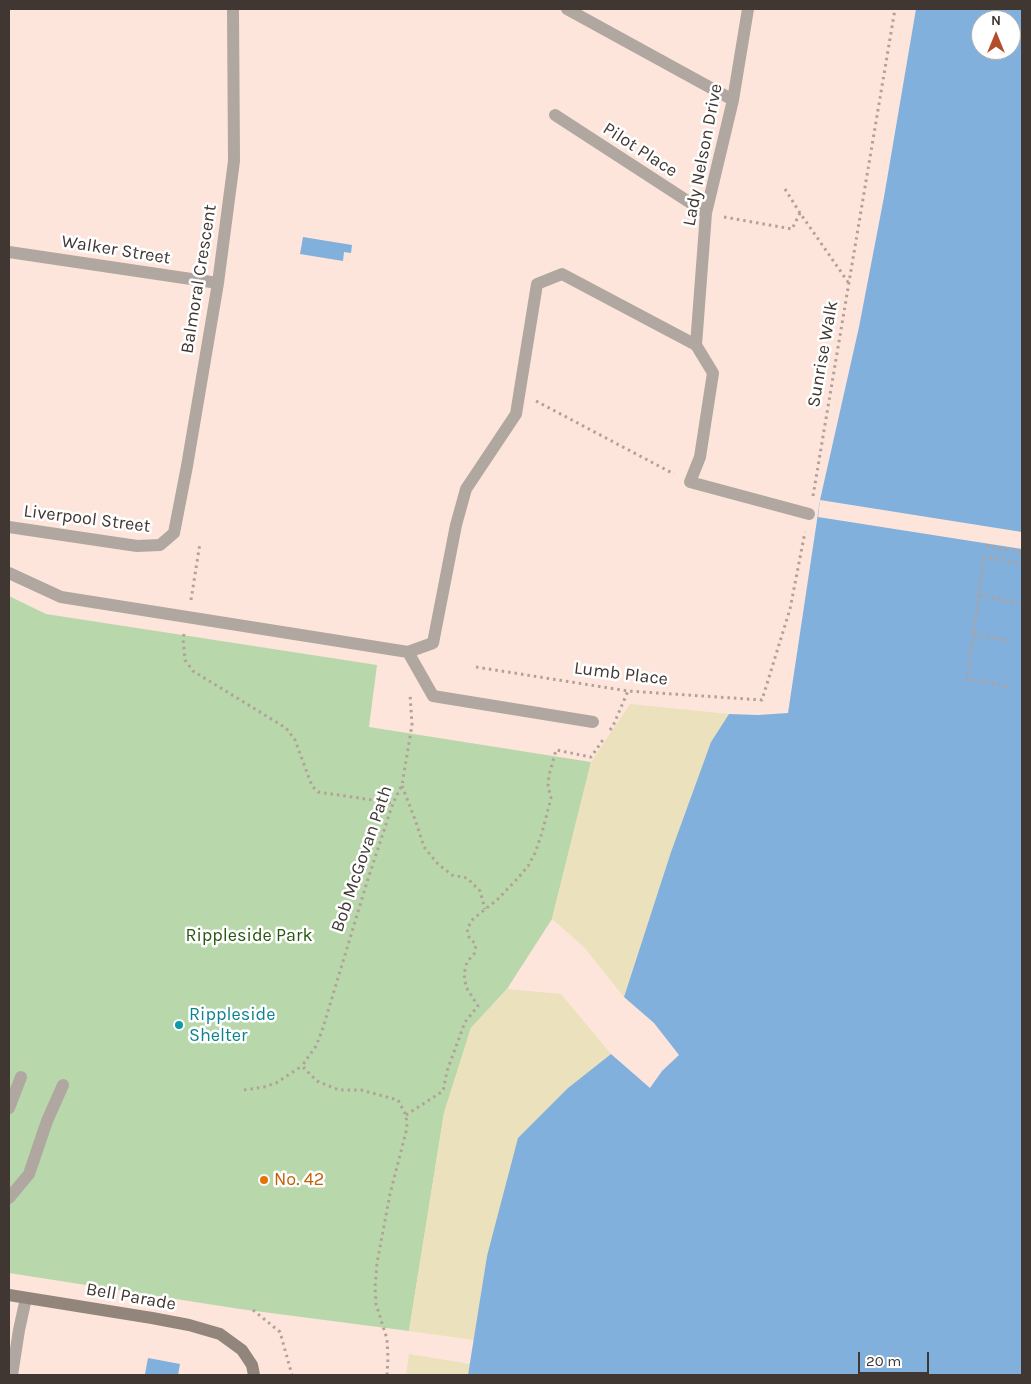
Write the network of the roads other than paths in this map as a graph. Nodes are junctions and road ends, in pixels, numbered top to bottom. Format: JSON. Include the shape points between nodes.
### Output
{"nodes":[{"id":1,"x":233,"y":9,"type":"edge"},
{"id":2,"x":567,"y":9,"type":"edge"},
{"id":3,"x":748,"y":9,"type":"edge"},
{"id":4,"x":733,"y":100,"type":"junction"},
{"id":5,"x":555,"y":115,"type":"dead end"},
{"id":6,"x":706,"y":213,"type":"junction"},
{"id":7,"x":9,"y":252,"type":"edge"},
{"id":8,"x":218,"y":283,"type":"junction"},
{"id":9,"x":696,"y":345,"type":"junction"},
{"id":10,"x":809,"y":514,"type":"road end"},
{"id":11,"x":9,"y":527,"type":"edge"},
{"id":12,"x":160,"y":545,"type":"joint"},
{"id":13,"x":9,"y":573,"type":"edge"},
{"id":14,"x":408,"y":652,"type":"junction"},
{"id":15,"x":593,"y":722,"type":"dead end"},
{"id":16,"x":22,"y":1077,"type":"dead end"},
{"id":17,"x":63,"y":1085,"type":"dead end"},
{"id":18,"x":9,"y":1108,"type":"edge"},
{"id":19,"x":9,"y":1198,"type":"edge"},
{"id":20,"x":9,"y":1295,"type":"edge"},
{"id":21,"x":26,"y":1298,"type":"junction"},
{"id":22,"x":12,"y":1375,"type":"edge"},
{"id":23,"x":254,"y":1375,"type":"edge"}],
"edges":[{"from":1,"to":8,"type":"street","name":"Balmoral Crescent","via":[[234,161]]},
{"from":2,"to":4,"type":"street"},
{"from":3,"to":4,"type":"street","name":"Lady Nelson Drive"},
{"from":4,"to":6,"type":"street","name":"Lady Nelson Drive"},
{"from":5,"to":6,"type":"street","name":"Pilot Place"},
{"from":6,"to":9,"type":"street","name":"Lady Nelson Drive"},
{"from":7,"to":8,"type":"street","name":"Walker Street"},
{"from":8,"to":12,"type":"street","name":"Balmoral Crescent","via":[[174,533]]},
{"from":9,"to":10,"type":"street","via":[[713,373],[700,457],[690,482]]},
{"from":9,"to":14,"type":"street","via":[[562,274],[537,284],[516,414],[466,489],[433,643]]},
{"from":11,"to":12,"type":"street","name":"Liverpool Street","via":[[137,546]]},
{"from":13,"to":14,"type":"street","via":[[61,597]]},
{"from":14,"to":15,"type":"street","via":[[433,696]]},
{"from":16,"to":18,"type":"street"},
{"from":17,"to":19,"type":"street","via":[[29,1174]]},
{"from":20,"to":21,"type":"street","name":"Bell Parade"},
{"from":21,"to":22,"type":"street"},
{"from":21,"to":23,"type":"street","name":"Bell Parade","via":[[120,1312],[220,1334],[242,1350],[252,1365]]}]}
